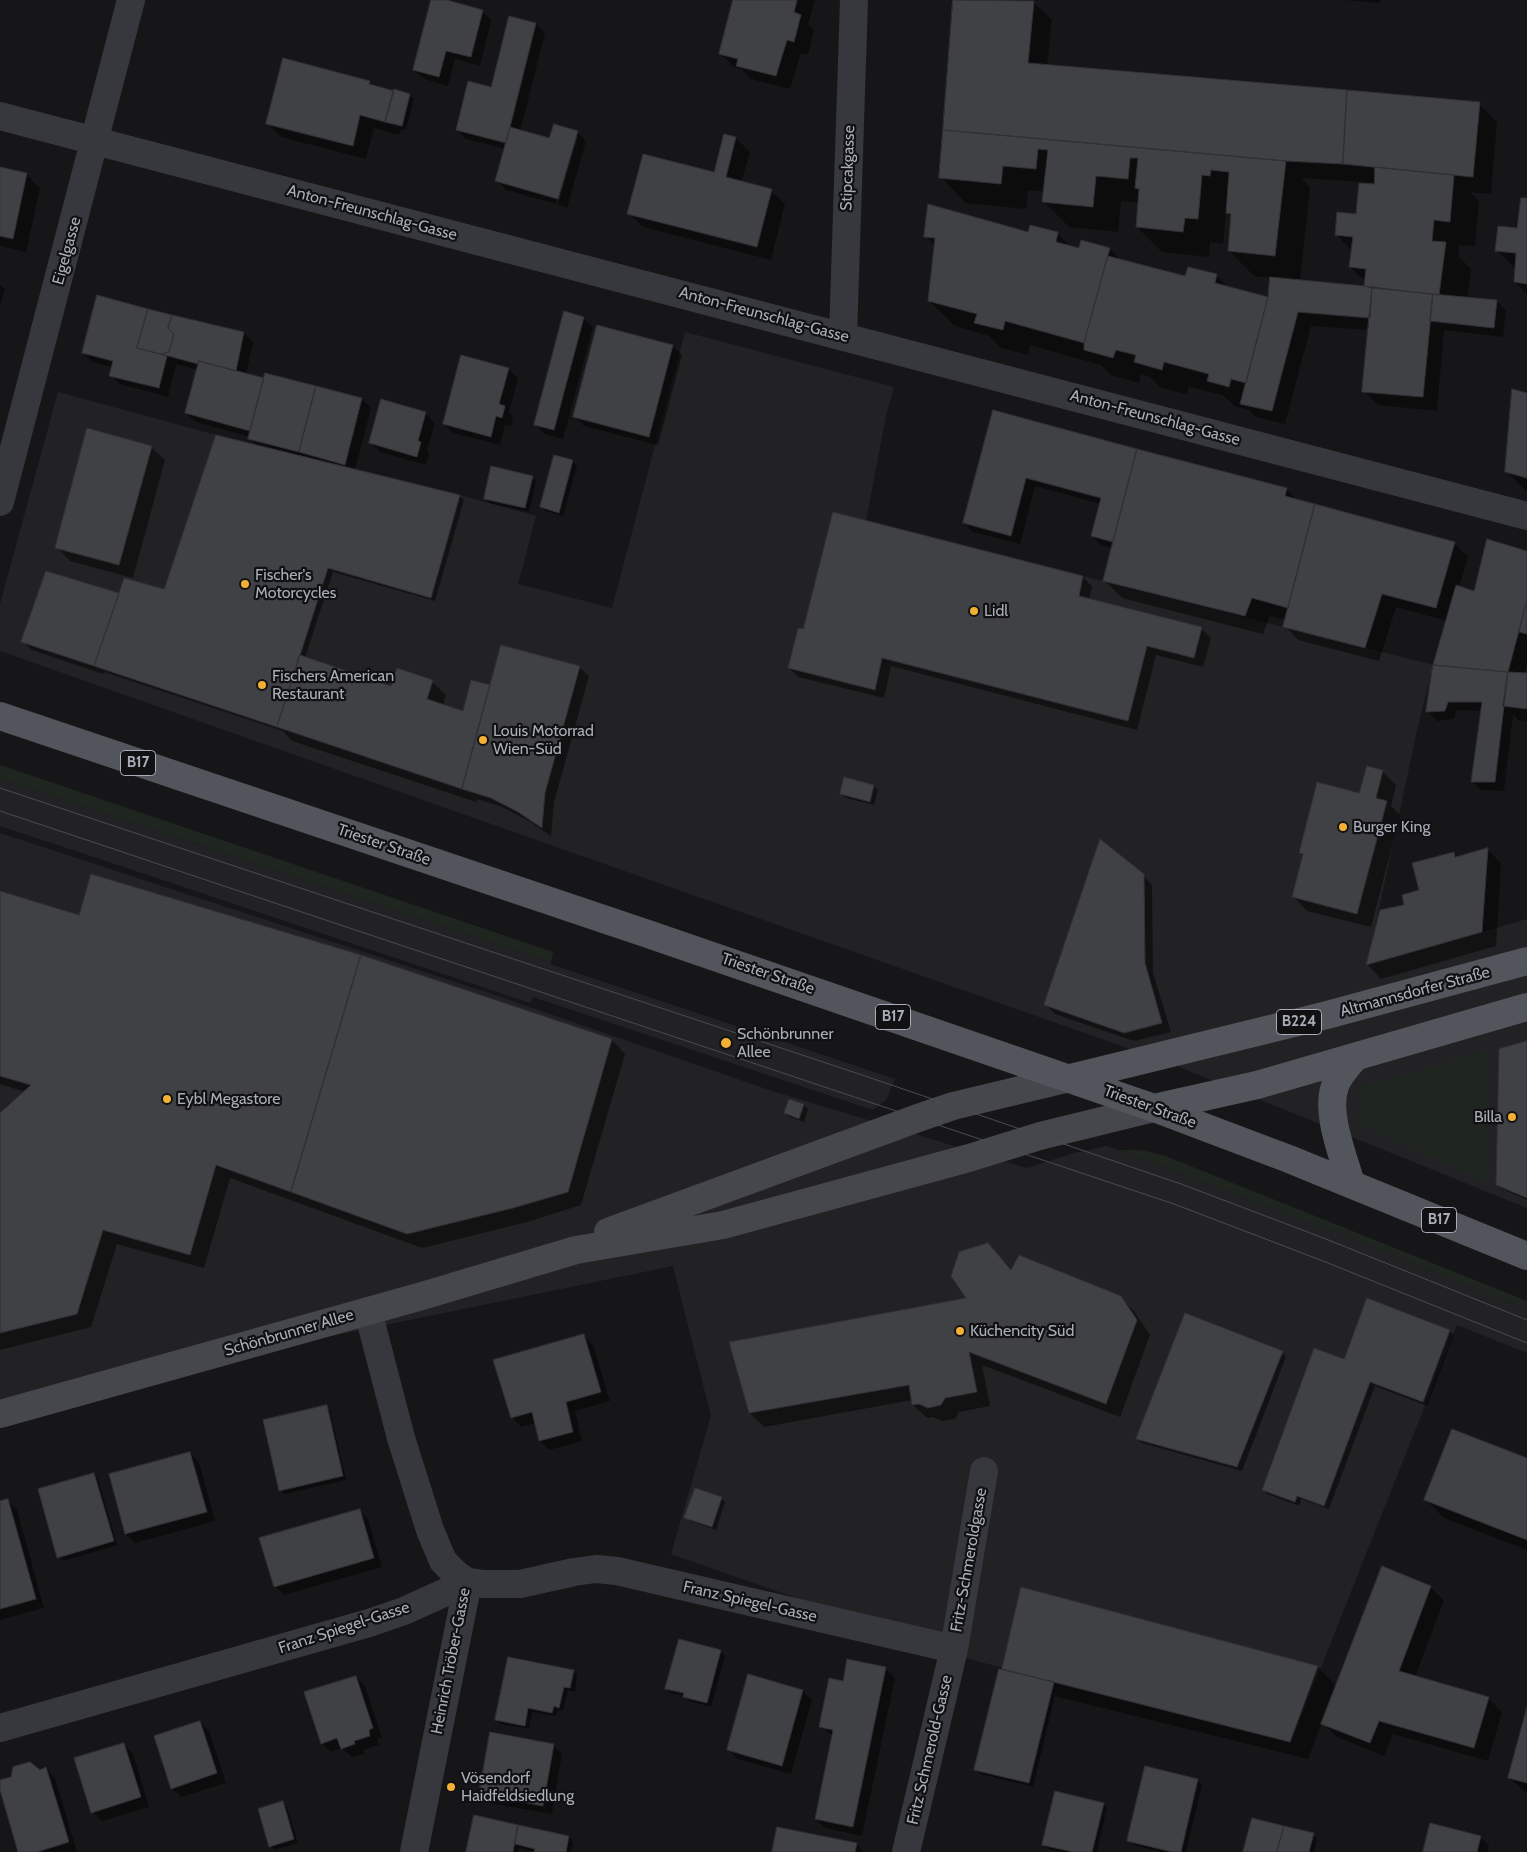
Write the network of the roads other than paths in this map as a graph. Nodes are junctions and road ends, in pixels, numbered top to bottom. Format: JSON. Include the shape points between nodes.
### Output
{"nodes":[{"id":1,"x":132,"y":0,"type":"edge"},
{"id":2,"x":854,"y":0,"type":"edge"},
{"id":3,"x":0,"y":116,"type":"edge"},
{"id":4,"x":95,"y":142,"type":"junction"},
{"id":5,"x":843,"y":336,"type":"junction"},
{"id":6,"x":0,"y":502,"type":"edge"},
{"id":7,"x":1527,"y":516,"type":"edge"},
{"id":8,"x":0,"y":716,"type":"edge"},
{"id":9,"x":1527,"y":961,"type":"edge"},
{"id":10,"x":1527,"y":1007,"type":"edge"},
{"id":11,"x":1354,"y":1058,"type":"junction"},
{"id":12,"x":1070,"y":1078,"type":"junction"},
{"id":13,"x":1154,"y":1108,"type":"junction"},
{"id":14,"x":1351,"y":1184,"type":"junction"},
{"id":15,"x":576,"y":1250,"type":"junction"},
{"id":16,"x":1527,"y":1256,"type":"edge"},
{"id":17,"x":368,"y":1311,"type":"junction"},
{"id":18,"x":0,"y":1414,"type":"edge"},
{"id":19,"x":984,"y":1471,"type":"dead end"},
{"id":20,"x":468,"y":1582,"type":"junction"},
{"id":21,"x":954,"y":1649,"type":"junction"},
{"id":22,"x":0,"y":1728,"type":"edge"},
{"id":23,"x":414,"y":1852,"type":"edge"},
{"id":24,"x":906,"y":1852,"type":"edge"}],
"edges":[{"from":1,"to":4,"type":"street","name":"Eigelgasse"},
{"from":2,"to":5,"type":"street","name":"Stipcakgasse"},
{"from":3,"to":4,"type":"street","name":"Anton-Freunschlag-Gasse"},
{"from":4,"to":5,"type":"street","name":"Anton-Freunschlag-Gasse"},
{"from":4,"to":6,"type":"street","name":"Eigelgasse"},
{"from":5,"to":7,"type":"street","name":"Anton-Freunschlag-Gasse"},
{"from":8,"to":12,"type":"main road","name":"Triester Straße","number":"B17"},
{"from":9,"to":12,"type":"main road","name":"Altmannsdorfer Straße","number":"B224","via":[[1327,1016]]},
{"from":10,"to":11,"type":"main road"},
{"from":11,"to":13,"type":"main road","via":[[1257,1085]]},
{"from":11,"to":14,"type":"main road","via":[[1335,1084],[1332,1097],[1332,1111]]},
{"from":12,"to":13,"type":"main road","name":"Triester Straße","number":"B17"},
{"from":12,"to":15,"type":"main road","via":[[953,1106],[918,1118],[600,1235]]},
{"from":13,"to":14,"type":"main road","name":"Triester Straße","number":"B17"},
{"from":13,"to":15,"type":"main road","via":[[1040,1136],[723,1224]]},
{"from":14,"to":16,"type":"main road","name":"Triester Straße","number":"B17"},
{"from":15,"to":17,"type":"main road","name":"Schönbrunner Allee"},
{"from":17,"to":18,"type":"main road","name":"Schönbrunner Allee"},
{"from":17,"to":20,"type":"street","name":"Heinrich Tröber-Gasse","via":[[430,1530],[443,1561]]},
{"from":19,"to":21,"type":"street","name":"Fritz-Schmeroldgasse"},
{"from":20,"to":21,"type":"street","name":"Franz Spiegel-Gasse","via":[[520,1584],[596,1569],[617,1571]]},
{"from":20,"to":22,"type":"street","name":"Franz Spiegel-Gasse","via":[[369,1623]]},
{"from":20,"to":23,"type":"street","name":"Heinrich Tröber-Gasse"},
{"from":21,"to":24,"type":"street","name":"Fritz Schmerold-Gasse"}]}
